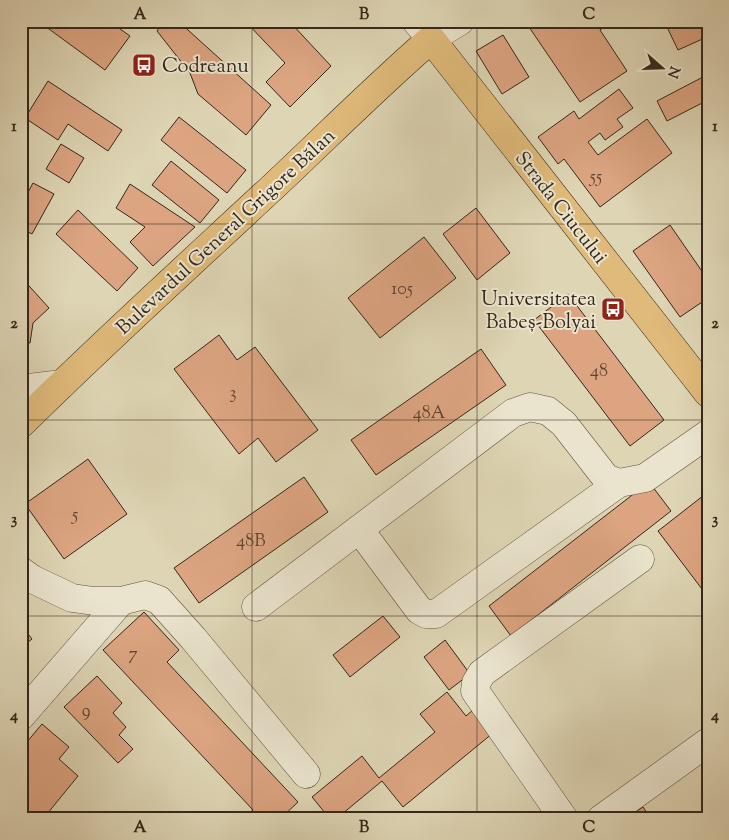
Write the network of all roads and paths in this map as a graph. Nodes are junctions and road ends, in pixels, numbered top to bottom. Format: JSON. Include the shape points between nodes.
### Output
{"nodes":[{"id":1,"x":460,"y":21,"type":"edge"},
{"id":2,"x":423,"y":30,"type":"edge"},
{"id":3,"x":704,"y":380,"type":"edge"},
{"id":4,"x":62,"y":384,"type":"junction"},
{"id":5,"x":21,"y":389,"type":"edge"},
{"id":6,"x":21,"y":424,"type":"edge"},
{"id":7,"x":708,"y":434,"type":"edge"},
{"id":8,"x":619,"y":483,"type":"junction"},
{"id":9,"x":359,"y":529,"type":"junction"},
{"id":10,"x":640,"y":559,"type":"dead end"},
{"id":11,"x":21,"y":571,"type":"edge"},
{"id":12,"x":121,"y":601,"type":"junction"},
{"id":13,"x":256,"y":607,"type":"dead end"},
{"id":14,"x":21,"y":716,"type":"edge"},
{"id":15,"x":708,"y":742,"type":"edge"},
{"id":16,"x":306,"y":774,"type":"dead end"},
{"id":17,"x":564,"y":819,"type":"edge"},
{"id":18,"x":601,"y":819,"type":"edge"}],
"edges":[{"from":1,"to":2,"type":"street"},
{"from":2,"to":3,"type":"main road","name":"Strada Ciucului"},
{"from":2,"to":4,"type":"main road","name":"Bulevardul General Grigore Bălan","via":[[388,78]]},
{"from":4,"to":5,"type":"street"},
{"from":4,"to":6,"type":"main road","name":"Bulevardul General Grigore Bălan"},
{"from":7,"to":8,"type":"street","via":[[645,478]]},
{"from":8,"to":9,"type":"street","via":[[606,478],[564,424],[548,411],[530,407],[513,413]]},
{"from":8,"to":9,"type":"street","via":[[436,614],[419,610]]},
{"from":9,"to":13,"type":"street"},
{"from":10,"to":17,"type":"street","via":[[482,672],[476,683],[475,691]]},
{"from":11,"to":12,"type":"street","via":[[72,598]]},
{"from":12,"to":14,"type":"street"},
{"from":12,"to":16,"type":"street","via":[[145,595],[159,600]]},
{"from":15,"to":18,"type":"street"}]}
